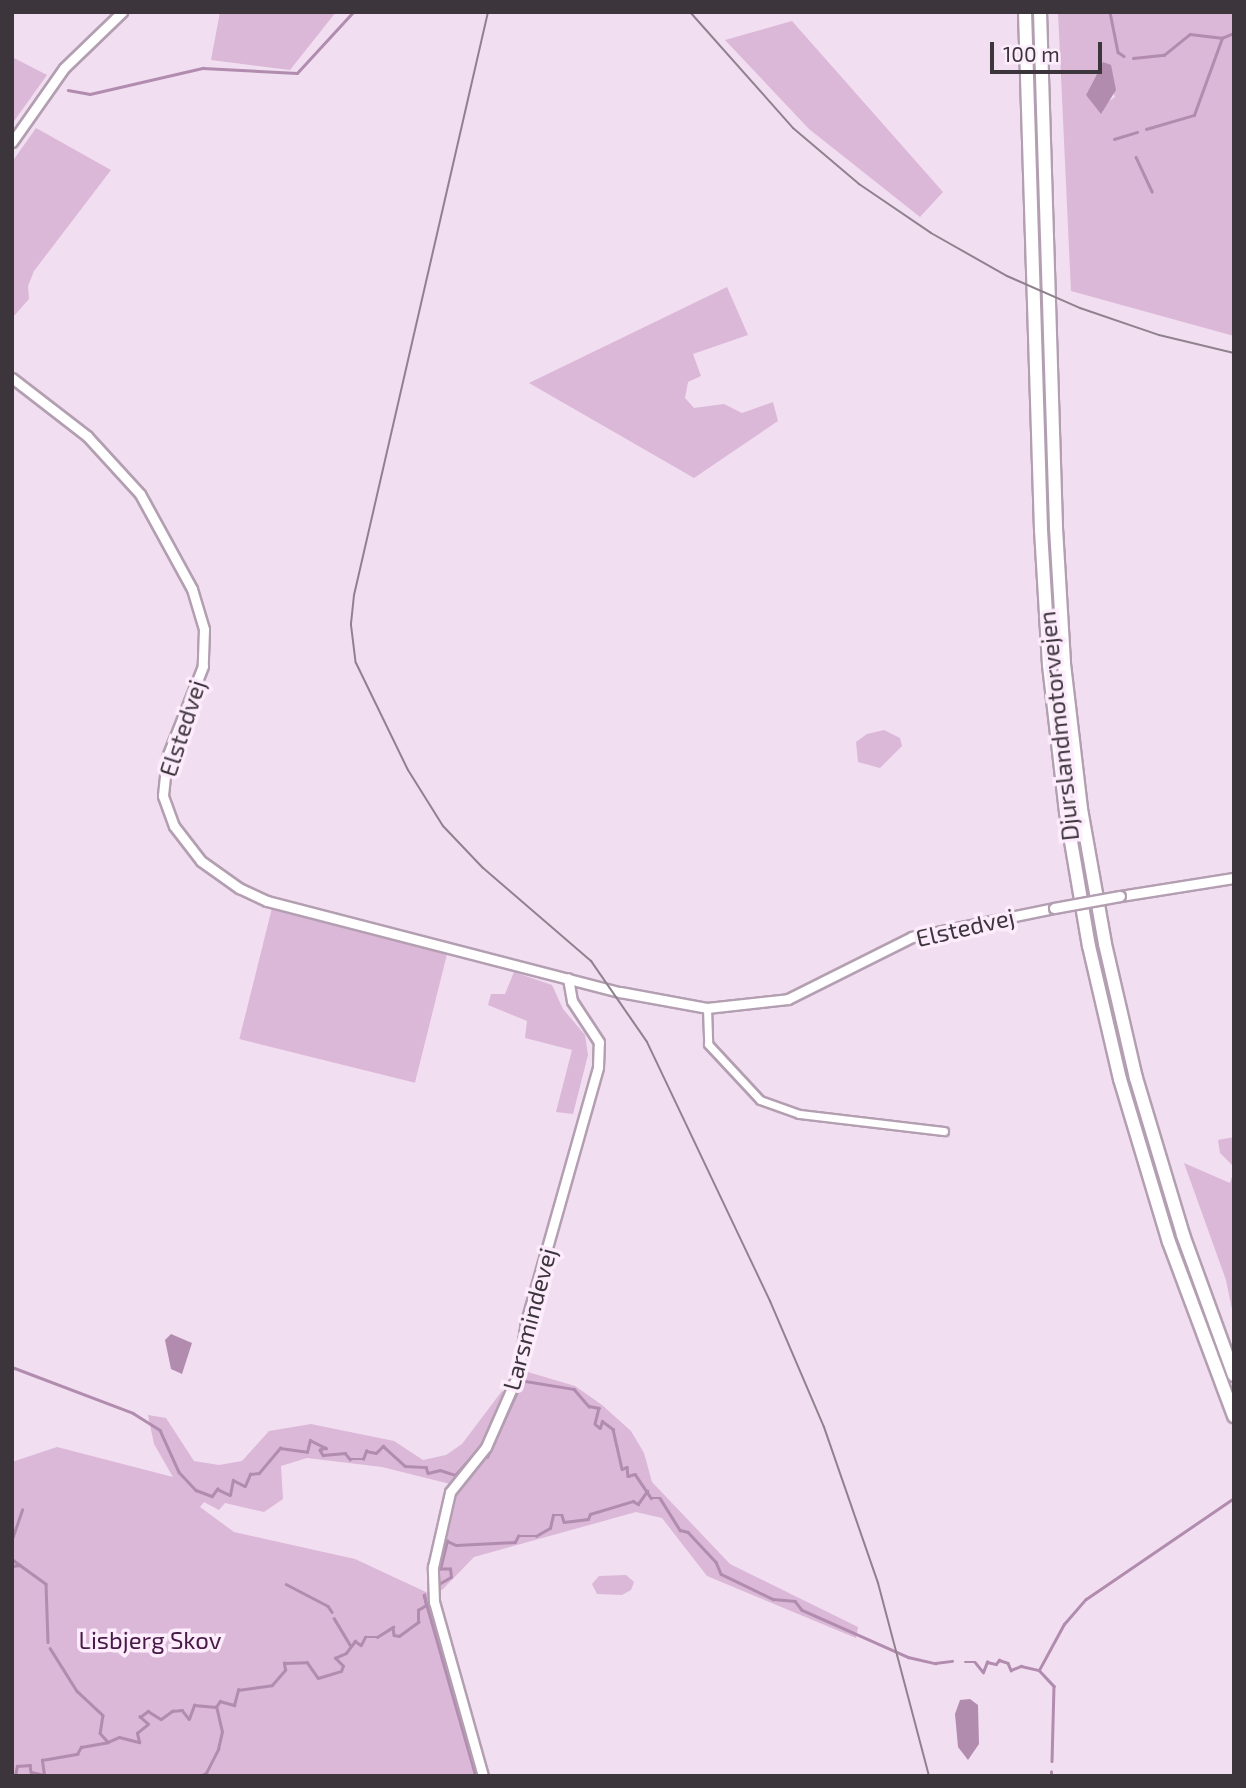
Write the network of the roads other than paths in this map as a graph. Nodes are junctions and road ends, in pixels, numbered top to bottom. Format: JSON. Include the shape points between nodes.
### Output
{"nodes":[{"id":1,"x":122,"y":12,"type":"edge"},
{"id":2,"x":1025,"y":12,"type":"edge"},
{"id":3,"x":1040,"y":12,"type":"edge"},
{"id":4,"x":12,"y":142,"type":"edge"},
{"id":5,"x":12,"y":378,"type":"edge"},
{"id":6,"x":1234,"y":878,"type":"edge"},
{"id":7,"x":568,"y":978,"type":"junction"},
{"id":8,"x":707,"y":1009,"type":"junction"},
{"id":9,"x":944,"y":1131,"type":"dead end"},
{"id":10,"x":1234,"y":1375,"type":"edge"},
{"id":11,"x":1234,"y":1416,"type":"edge"},
{"id":12,"x":483,"y":1776,"type":"edge"}],
"edges":[{"from":1,"to":4,"type":"street","via":[[64,68]]},
{"from":2,"to":11,"type":"highway","name":"Djurslandmotorvejen","via":[[1041,530],[1049,665],[1066,812],[1089,946],[1120,1079],[1169,1242]]},
{"from":3,"to":10,"type":"highway","name":"Djurslandmotorvejen","via":[[1056,528],[1064,664],[1081,809],[1105,944],[1136,1078],[1183,1235]]},
{"from":5,"to":7,"type":"street","name":"Elstedvej","via":[[87,436],[140,494],[192,589],[204,629],[203,666],[167,757],[162,782],[174,826],[201,861],[218,876],[267,901]]},
{"from":6,"to":8,"type":"street","name":"Elstedvej","bridge":true,"via":[[912,937],[788,999]]},
{"from":7,"to":8,"type":"street","name":"Elstedvej"},
{"from":7,"to":12,"type":"street","name":"Larsmindevej","via":[[572,1001],[599,1042],[598,1067],[526,1322],[517,1374],[486,1447],[450,1492],[433,1567],[434,1602]]},
{"from":8,"to":9,"type":"street","via":[[708,1044],[760,1100],[799,1114]]}]}
